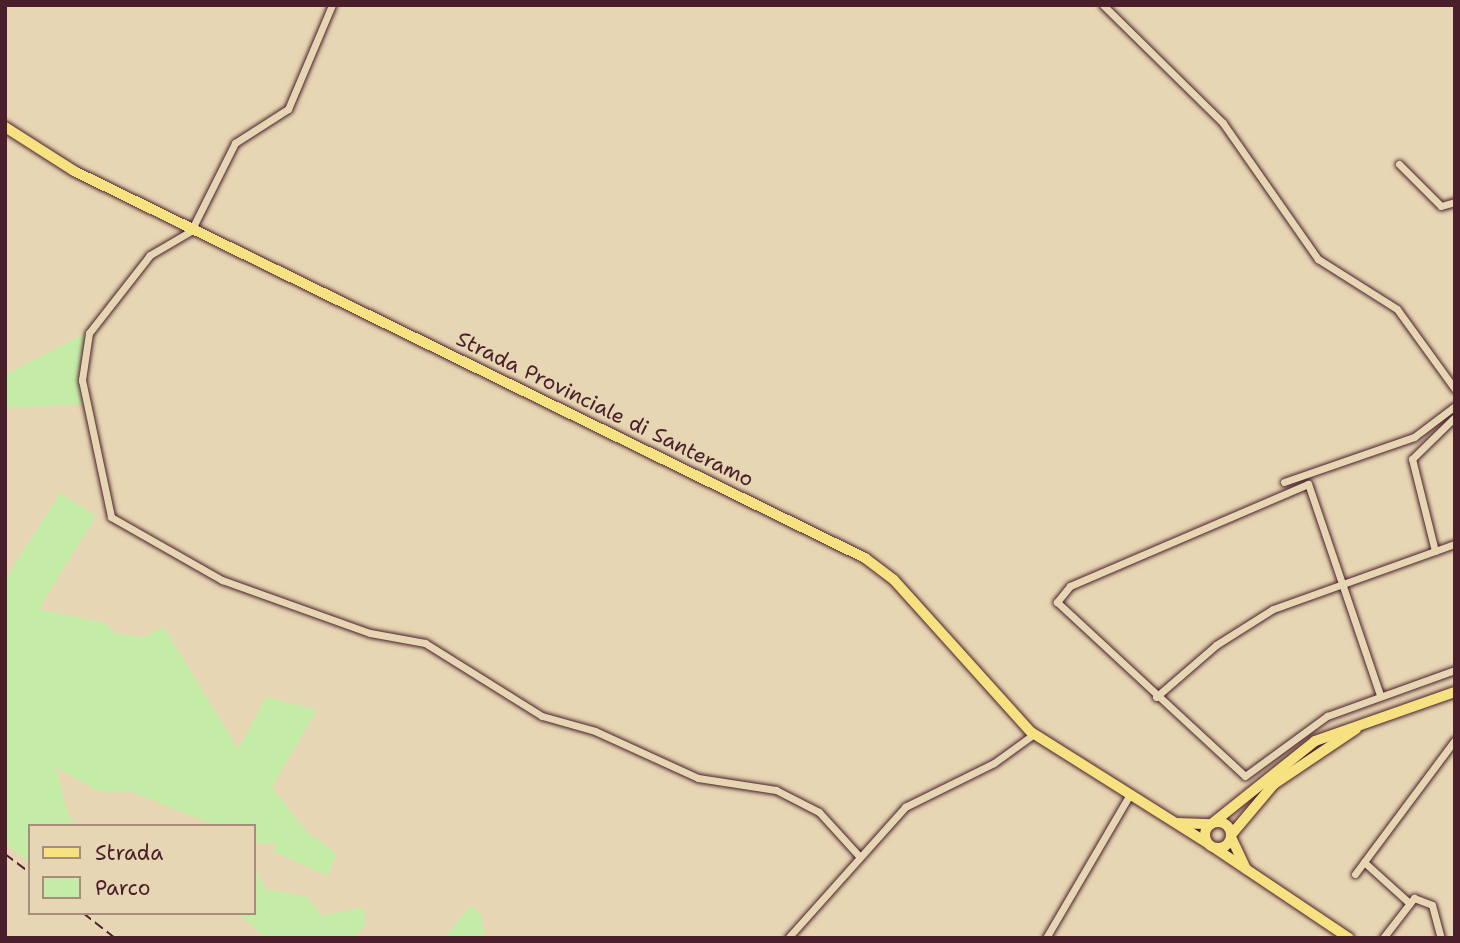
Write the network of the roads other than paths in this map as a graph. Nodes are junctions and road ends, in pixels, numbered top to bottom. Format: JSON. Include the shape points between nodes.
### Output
{"nodes":[{"id":1,"x":332,"y":5,"type":"edge"},
{"id":2,"x":1103,"y":5,"type":"edge"},
{"id":3,"x":5,"y":127,"type":"edge"},
{"id":4,"x":1399,"y":164,"type":"dead end"},
{"id":5,"x":1455,"y":202,"type":"edge"},
{"id":6,"x":192,"y":229,"type":"junction"},
{"id":7,"x":1455,"y":389,"type":"edge"},
{"id":8,"x":1455,"y":406,"type":"edge"},
{"id":9,"x":1455,"y":417,"type":"edge"},
{"id":10,"x":1410,"y":438,"type":"junction"},
{"id":11,"x":1416,"y":448,"type":"junction"},
{"id":12,"x":1284,"y":482,"type":"dead end"},
{"id":13,"x":1455,"y":544,"type":"edge"},
{"id":14,"x":1435,"y":551,"type":"junction"},
{"id":15,"x":1341,"y":581,"type":"junction"},
{"id":16,"x":1455,"y":670,"type":"edge"},
{"id":17,"x":1455,"y":692,"type":"edge"},
{"id":18,"x":1380,"y":695,"type":"junction"},
{"id":19,"x":1156,"y":696,"type":"junction"},
{"id":20,"x":1370,"y":719,"type":"junction"},
{"id":21,"x":1034,"y":734,"type":"junction"},
{"id":22,"x":1454,"y":744,"type":"edge"},
{"id":23,"x":1132,"y":798,"type":"junction"},
{"id":24,"x":1213,"y":823,"type":"junction"},
{"id":25,"x":1231,"y":836,"type":"junction"},
{"id":26,"x":1211,"y":846,"type":"junction"},
{"id":27,"x":859,"y":856,"type":"junction"},
{"id":28,"x":1364,"y":862,"type":"junction"},
{"id":29,"x":1355,"y":874,"type":"dead end"},
{"id":30,"x":1275,"y":890,"type":"junction"},
{"id":31,"x":1407,"y":901,"type":"junction"},
{"id":32,"x":788,"y":938,"type":"edge"},
{"id":33,"x":1046,"y":938,"type":"edge"},
{"id":34,"x":1349,"y":938,"type":"edge"},
{"id":35,"x":1383,"y":938,"type":"edge"},
{"id":36,"x":1441,"y":938,"type":"edge"}],
"edges":[{"from":1,"to":6,"type":"street","via":[[291,105],[235,143]]},
{"from":2,"to":7,"type":"street","via":[[1223,123],[1318,259],[1397,309]]},
{"from":3,"to":6,"type":"main road","name":"Strada Provinciale di Santeramo","via":[[50,159]]},
{"from":4,"to":5,"type":"street","via":[[1441,206]]},
{"from":6,"to":21,"type":"main road","name":"Strada Provinciale di Santeramo","via":[[865,558],[894,580]]},
{"from":6,"to":27,"type":"street","via":[[141,265],[91,329],[82,355],[82,385],[114,520],[222,580],[370,633],[425,643],[542,716],[595,731],[698,778],[776,790],[819,812]]},
{"from":8,"to":10,"type":"street"},
{"from":9,"to":11,"type":"street"},
{"from":10,"to":11,"type":"street"},
{"from":10,"to":12,"type":"street"},
{"from":11,"to":14,"type":"street","via":[[1412,464]]},
{"from":13,"to":14,"type":"street"},
{"from":14,"to":15,"type":"street"},
{"from":15,"to":18,"type":"street"},
{"from":15,"to":19,"type":"street","via":[[1233,632]]},
{"from":15,"to":19,"type":"street","via":[[1308,484],[1063,591],[1058,608]]},
{"from":16,"to":18,"type":"street"},
{"from":17,"to":20,"type":"main road"},
{"from":18,"to":19,"type":"street","via":[[1314,722],[1245,776]]},
{"from":20,"to":24,"type":"main road","via":[[1298,751]]},
{"from":20,"to":25,"type":"main road","via":[[1274,784]]},
{"from":21,"to":23,"type":"main road","name":"Strada Provinciale di Santeramo"},
{"from":21,"to":27,"type":"street","via":[[993,763],[910,803]]},
{"from":22,"to":28,"type":"street"},
{"from":23,"to":24,"type":"main road","via":[[1180,824]]},
{"from":23,"to":26,"type":"main road"},
{"from":23,"to":33,"type":"street"},
{"from":24,"to":25,"type":"main road","via":[[1226,825]]},
{"from":24,"to":26,"type":"main road"},
{"from":25,"to":26,"type":"main road"},
{"from":25,"to":30,"type":"main road","via":[[1243,866]]},
{"from":26,"to":30,"type":"main road"},
{"from":27,"to":32,"type":"street"},
{"from":28,"to":29,"type":"street"},
{"from":28,"to":31,"type":"street"},
{"from":30,"to":34,"type":"main road"},
{"from":31,"to":35,"type":"street"},
{"from":31,"to":36,"type":"street","via":[[1433,905]]}]}
